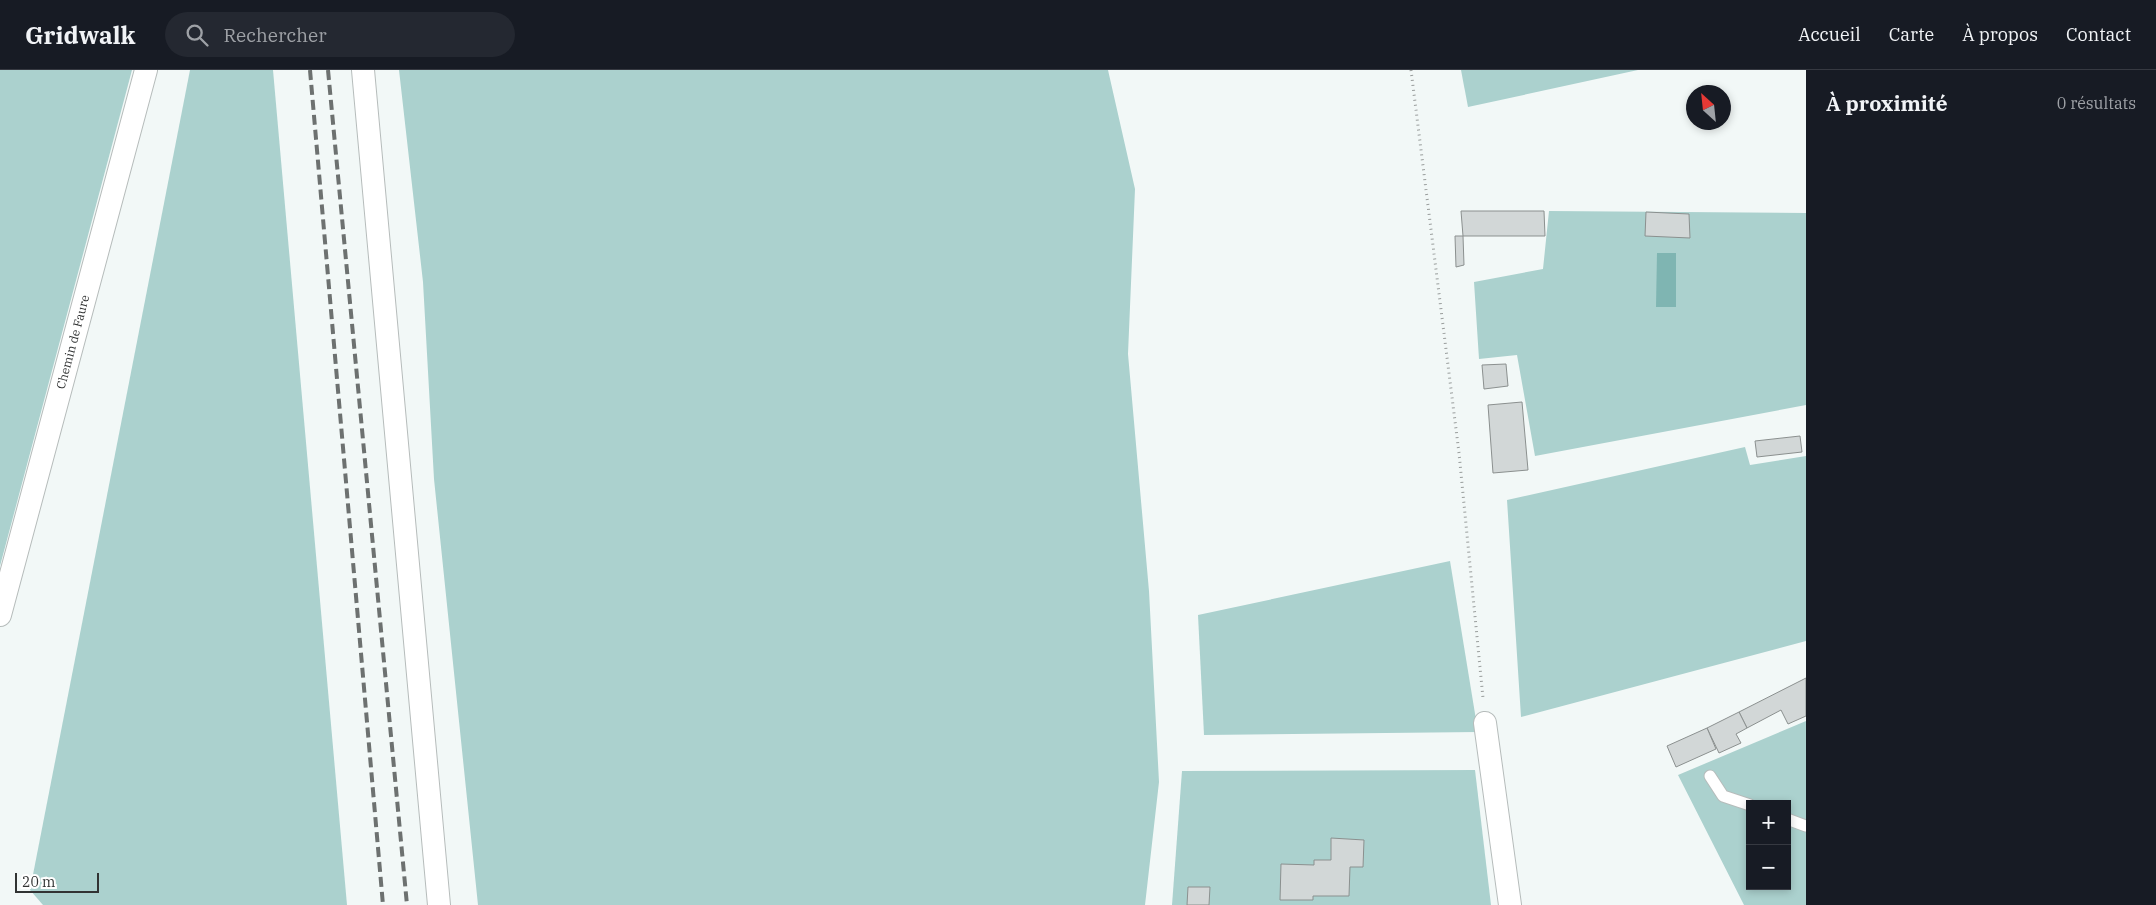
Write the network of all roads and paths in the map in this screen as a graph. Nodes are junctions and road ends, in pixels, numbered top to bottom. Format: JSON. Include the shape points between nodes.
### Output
{"nodes":[{"id":1,"x":146,"y":70,"type":"edge"},
{"id":2,"x":363,"y":70,"type":"edge"},
{"id":3,"x":1411,"y":70,"type":"edge"},
{"id":4,"x":0,"y":614,"type":"edge"},
{"id":5,"x":1485,"y":723,"type":"joint"},
{"id":6,"x":1710,"y":776,"type":"dead end"},
{"id":7,"x":1746,"y":804,"type":"edge"},
{"id":8,"x":1791,"y":820,"type":"edge"},
{"id":9,"x":1806,"y":826,"type":"edge"},
{"id":10,"x":439,"y":905,"type":"edge"},
{"id":11,"x":1510,"y":905,"type":"edge"}],
"edges":[{"from":1,"to":4,"type":"street","name":"Chemin de Faure"},
{"from":2,"to":10,"type":"street"},
{"from":3,"to":5,"type":"path","via":[[1459,453]]},
{"from":5,"to":11,"type":"street"},
{"from":6,"to":7,"type":"lane","via":[[1724,796]]},
{"from":8,"to":9,"type":"lane"}]}
